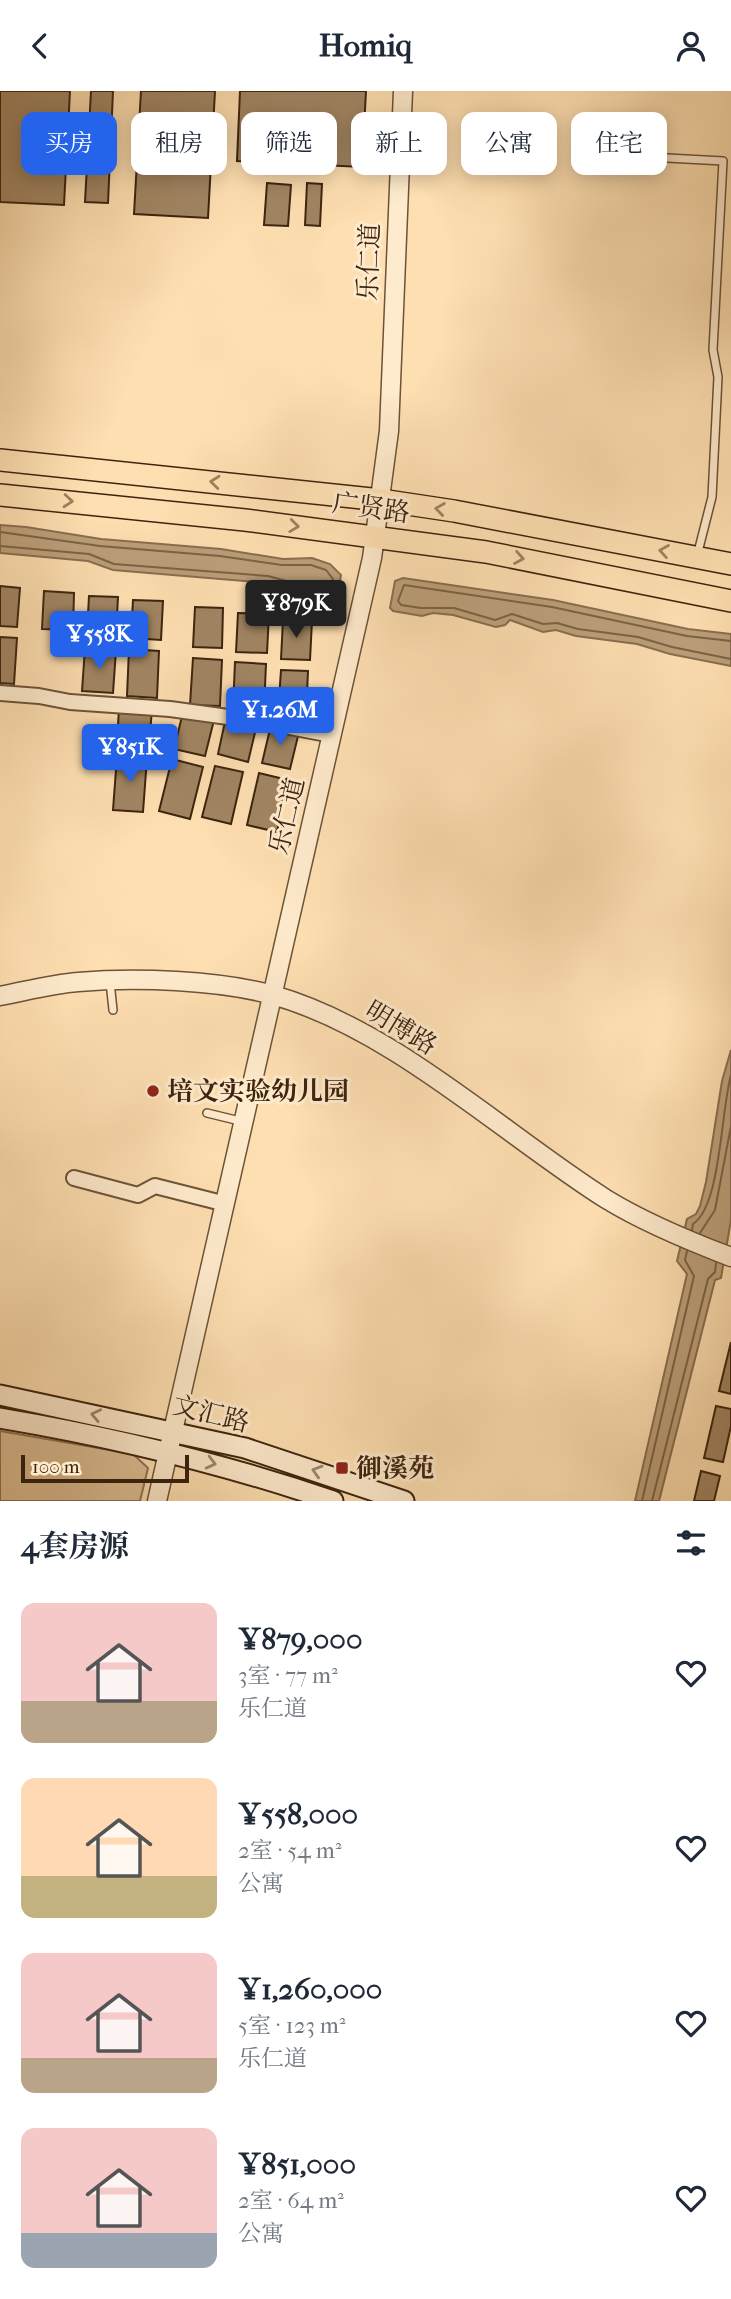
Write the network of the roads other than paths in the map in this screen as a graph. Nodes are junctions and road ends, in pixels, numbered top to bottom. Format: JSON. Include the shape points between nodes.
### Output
{"nodes":[{"id":1,"x":403,"y":91,"type":"edge"},
{"id":2,"x":667,"y":158,"type":"edge"},
{"id":3,"x":0,"y":460,"type":"edge"},
{"id":4,"x":0,"y":495,"type":"edge"},
{"id":5,"x":381,"y":500,"type":"junction"},
{"id":6,"x":376,"y":536,"type":"junction"},
{"id":7,"x":697,"y":557,"type":"junction"},
{"id":8,"x":731,"y":564,"type":"edge"},
{"id":9,"x":731,"y":601,"type":"edge"},
{"id":10,"x":0,"y":693,"type":"edge"},
{"id":11,"x":332,"y":735,"type":"junction"},
{"id":12,"x":110,"y":982,"type":"junction"},
{"id":13,"x":273,"y":995,"type":"junction"},
{"id":14,"x":0,"y":996,"type":"edge"},
{"id":15,"x":113,"y":1010,"type":"dead end"},
{"id":16,"x":207,"y":1114,"type":"dead end"},
{"id":17,"x":244,"y":1122,"type":"junction"},
{"id":18,"x":74,"y":1178,"type":"dead end"},
{"id":19,"x":226,"y":1204,"type":"junction"},
{"id":20,"x":731,"y":1257,"type":"edge"},
{"id":21,"x":0,"y":1395,"type":"edge"},
{"id":22,"x":0,"y":1418,"type":"edge"},
{"id":23,"x":173,"y":1431,"type":"junction"},
{"id":24,"x":169,"y":1453,"type":"junction"},
{"id":25,"x":157,"y":1501,"type":"edge"},
{"id":26,"x":333,"y":1501,"type":"edge"},
{"id":27,"x":404,"y":1501,"type":"edge"}],
"edges":[{"from":1,"to":5,"type":"street","name":"乐仁道","via":[[389,431]]},
{"from":2,"to":7,"type":"lane","via":[[723,161],[713,350],[718,377],[712,497]]},
{"from":5,"to":3,"type":"main road","name":"广贤路","one_way":true},
{"from":4,"to":6,"type":"main road","name":"广贤路","one_way":true},
{"from":5,"to":6,"type":"street","name":"乐仁道"},
{"from":7,"to":5,"type":"main road","name":"广贤路","one_way":true},
{"from":6,"to":9,"type":"main road","name":"广贤路","one_way":true,"via":[[545,563]]},
{"from":6,"to":11,"type":"street","name":"乐仁道"},
{"from":7,"to":8,"type":"main road","name":"广贤路"},
{"from":10,"to":11,"type":"street","via":[[182,710]]},
{"from":11,"to":13,"type":"street","name":"乐仁道"},
{"from":12,"to":13,"type":"street","name":"明博路","via":[[182,981]]},
{"from":12,"to":14,"type":"street","name":"明博路","via":[[78,982]]},
{"from":12,"to":15,"type":"lane"},
{"from":13,"to":17,"type":"street","name":"乐仁道"},
{"from":13,"to":20,"type":"street","name":"明博路","via":[[351,1026],[608,1200]]},
{"from":16,"to":17,"type":"lane"},
{"from":17,"to":19,"type":"street","name":"乐仁道"},
{"from":18,"to":19,"type":"street","via":[[138,1195],[155,1186]]},
{"from":19,"to":23,"type":"street","name":"乐仁道"},
{"from":23,"to":21,"type":"main road","name":"文汇路","one_way":true},
{"from":22,"to":24,"type":"main road","name":"文汇路"},
{"from":23,"to":24,"type":"street","name":"乐仁道"},
{"from":27,"to":23,"type":"main road","name":"文汇路","one_way":true,"via":[[245,1448]]},
{"from":24,"to":25,"type":"street","name":"乐仁道"},
{"from":24,"to":26,"type":"main road","name":"文汇路","one_way":true,"via":[[237,1469]]}]}
